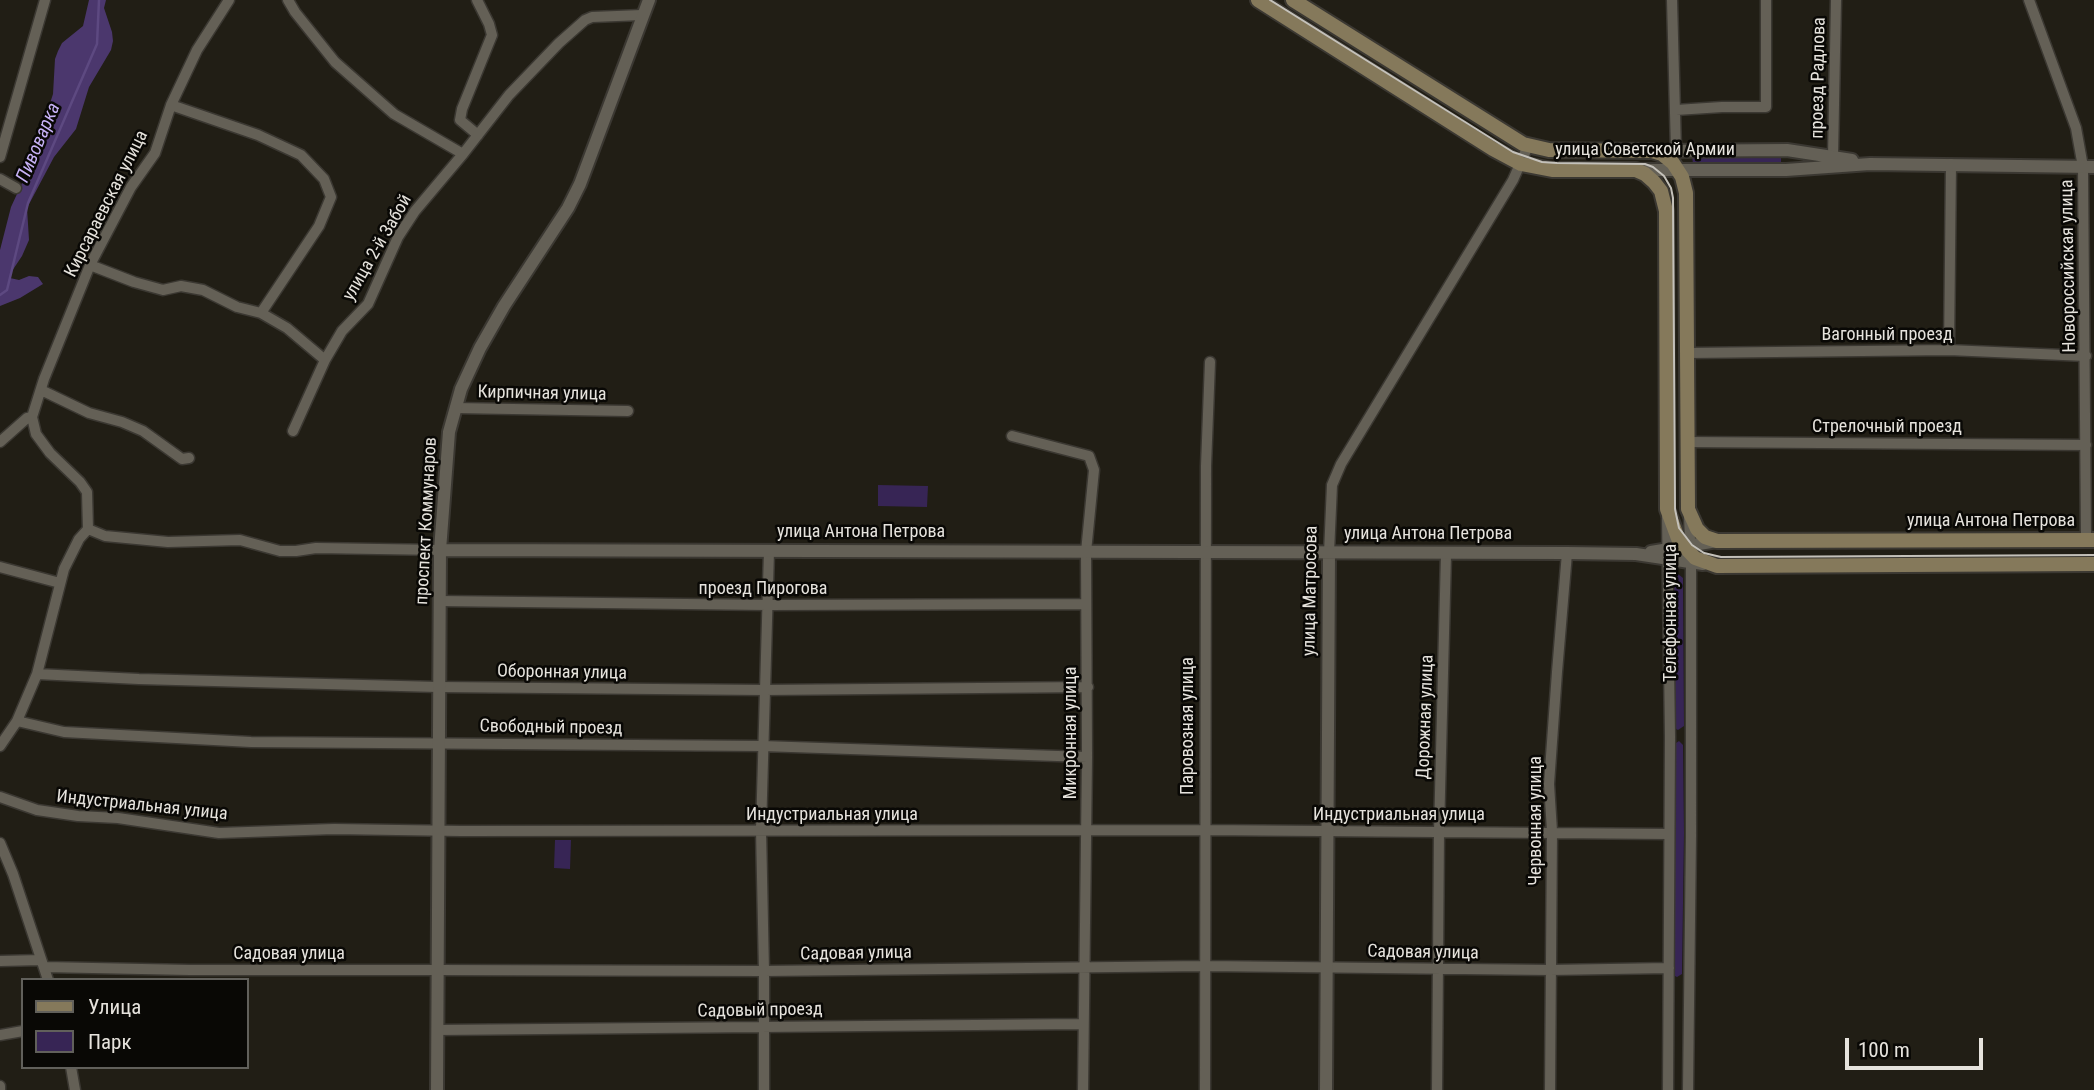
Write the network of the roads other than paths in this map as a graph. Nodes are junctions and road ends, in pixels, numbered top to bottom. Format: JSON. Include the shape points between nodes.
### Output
{"nodes":[{"id":1,"x":45,"y":0,"type":"edge"},
{"id":2,"x":229,"y":0,"type":"edge"},
{"id":3,"x":288,"y":0,"type":"edge"},
{"id":4,"x":477,"y":0,"type":"edge"},
{"id":5,"x":649,"y":0,"type":"edge"},
{"id":6,"x":1258,"y":0,"type":"edge"},
{"id":7,"x":1293,"y":0,"type":"edge"},
{"id":8,"x":1672,"y":0,"type":"edge"},
{"id":9,"x":1766,"y":0,"type":"edge"},
{"id":10,"x":1836,"y":0,"type":"edge"},
{"id":11,"x":2029,"y":0,"type":"edge"},
{"id":12,"x":642,"y":15,"type":"junction"},
{"id":13,"x":1354,"y":39,"type":"junction"},
{"id":14,"x":1343,"y":54,"type":"junction"},
{"id":15,"x":171,"y":106,"type":"junction"},
{"id":16,"x":1676,"y":110,"type":"junction"},
{"id":17,"x":478,"y":135,"type":"junction"},
{"id":18,"x":1528,"y":146,"type":"junction"},
{"id":19,"x":463,"y":155,"type":"junction"},
{"id":20,"x":0,"y":157,"type":"edge"},
{"id":21,"x":1833,"y":157,"type":"junction"},
{"id":22,"x":1672,"y":162,"type":"junction"},
{"id":23,"x":1521,"y":164,"type":"junction"},
{"id":24,"x":1870,"y":164,"type":"junction"},
{"id":25,"x":1951,"y":164,"type":"junction"},
{"id":26,"x":2089,"y":167,"type":"edge"},
{"id":27,"x":1636,"y":170,"type":"junction"},
{"id":28,"x":0,"y":179,"type":"edge"},
{"id":29,"x":16,"y":188,"type":"dead end"},
{"id":30,"x":1661,"y":191,"type":"junction"},
{"id":31,"x":90,"y":265,"type":"junction"},
{"id":32,"x":261,"y":313,"type":"junction"},
{"id":33,"x":1949,"y":350,"type":"junction"},
{"id":34,"x":1688,"y":353,"type":"junction"},
{"id":35,"x":2086,"y":356,"type":"junction"},
{"id":36,"x":325,"y":360,"type":"junction"},
{"id":37,"x":1210,"y":362,"type":"dead end"},
{"id":38,"x":41,"y":390,"type":"junction"},
{"id":39,"x":455,"y":408,"type":"junction"},
{"id":40,"x":628,"y":411,"type":"dead end"},
{"id":41,"x":32,"y":417,"type":"junction"},
{"id":42,"x":293,"y":431,"type":"dead end"},
{"id":43,"x":1012,"y":436,"type":"dead end"},
{"id":44,"x":0,"y":442,"type":"edge"},
{"id":45,"x":1688,"y":442,"type":"junction"},
{"id":46,"x":2086,"y":445,"type":"junction"},
{"id":47,"x":189,"y":458,"type":"dead end"},
{"id":48,"x":1667,"y":509,"type":"junction"},
{"id":49,"x":1688,"y":509,"type":"junction"},
{"id":50,"x":88,"y":529,"type":"junction"},
{"id":51,"x":2090,"y":540,"type":"edge"},
{"id":52,"x":1717,"y":541,"type":"junction"},
{"id":53,"x":440,"y":550,"type":"junction"},
{"id":54,"x":769,"y":551,"type":"junction"},
{"id":55,"x":1086,"y":552,"type":"junction"},
{"id":56,"x":1689,"y":552,"type":"junction"},
{"id":57,"x":1205,"y":553,"type":"junction"},
{"id":58,"x":1567,"y":553,"type":"junction"},
{"id":59,"x":1329,"y":554,"type":"junction"},
{"id":60,"x":1447,"y":554,"type":"junction"},
{"id":61,"x":1667,"y":554,"type":"junction"},
{"id":62,"x":2094,"y":564,"type":"edge"},
{"id":63,"x":0,"y":567,"type":"edge"},
{"id":64,"x":60,"y":583,"type":"junction"},
{"id":65,"x":440,"y":601,"type":"junction"},
{"id":66,"x":1086,"y":604,"type":"junction"},
{"id":67,"x":766,"y":605,"type":"junction"},
{"id":68,"x":37,"y":674,"type":"junction"},
{"id":69,"x":438,"y":687,"type":"junction"},
{"id":70,"x":1087,"y":687,"type":"junction"},
{"id":71,"x":764,"y":691,"type":"junction"},
{"id":72,"x":17,"y":721,"type":"junction"},
{"id":73,"x":438,"y":743,"type":"junction"},
{"id":74,"x":0,"y":746,"type":"edge"},
{"id":75,"x":762,"y":746,"type":"junction"},
{"id":76,"x":1087,"y":757,"type":"junction"},
{"id":77,"x":0,"y":797,"type":"edge"},
{"id":78,"x":761,"y":830,"type":"junction"},
{"id":79,"x":1203,"y":830,"type":"junction"},
{"id":80,"x":438,"y":831,"type":"junction"},
{"id":81,"x":1086,"y":831,"type":"junction"},
{"id":82,"x":1327,"y":831,"type":"junction"},
{"id":83,"x":1552,"y":831,"type":"junction"},
{"id":84,"x":1439,"y":832,"type":"junction"},
{"id":85,"x":1668,"y":834,"type":"junction"},
{"id":86,"x":0,"y":842,"type":"edge"},
{"id":87,"x":0,"y":961,"type":"edge"},
{"id":88,"x":42,"y":963,"type":"junction"},
{"id":89,"x":1205,"y":966,"type":"junction"},
{"id":90,"x":1084,"y":967,"type":"junction"},
{"id":91,"x":1327,"y":968,"type":"junction"},
{"id":92,"x":1669,"y":968,"type":"junction"},
{"id":93,"x":1438,"y":969,"type":"junction"},
{"id":94,"x":1550,"y":970,"type":"junction"},
{"id":95,"x":437,"y":971,"type":"junction"},
{"id":96,"x":764,"y":971,"type":"junction"},
{"id":97,"x":47,"y":978,"type":"edge"},
{"id":98,"x":1083,"y":1024,"type":"junction"},
{"id":99,"x":765,"y":1027,"type":"junction"},
{"id":100,"x":437,"y":1030,"type":"junction"},
{"id":101,"x":21,"y":1031,"type":"edge"},
{"id":102,"x":0,"y":1035,"type":"edge"},
{"id":103,"x":71,"y":1069,"type":"edge"},
{"id":104,"x":75,"y":1090,"type":"edge"},
{"id":105,"x":437,"y":1090,"type":"edge"},
{"id":106,"x":764,"y":1090,"type":"edge"},
{"id":107,"x":1083,"y":1090,"type":"edge"},
{"id":108,"x":1205,"y":1090,"type":"edge"},
{"id":109,"x":1326,"y":1090,"type":"edge"},
{"id":110,"x":1437,"y":1090,"type":"edge"},
{"id":111,"x":1550,"y":1090,"type":"edge"},
{"id":112,"x":1668,"y":1090,"type":"edge"},
{"id":113,"x":1688,"y":1090,"type":"edge"}],
"edges":[{"from":1,"to":20,"type":"street"},
{"from":2,"to":15,"type":"street","name":"Кирсараевская улица","via":[[197,50]]},
{"from":3,"to":19,"type":"street","via":[[335,62],[394,114]]},
{"from":4,"to":17,"type":"street","via":[[492,35],[460,120]]},
{"from":5,"to":12,"type":"street","name":"проспект Коммунаров"},
{"from":6,"to":14,"type":"main road","name":"улица Советской Армии"},
{"from":7,"to":13,"type":"main road","name":"улица Советской Армии"},
{"from":8,"to":16,"type":"street","name":"Телефонная улица"},
{"from":9,"to":16,"type":"street","via":[[1766,107]]},
{"from":10,"to":21,"type":"street","name":"проезд Радлова"},
{"from":11,"to":26,"type":"street","name":"Новороссийская улица"},
{"from":12,"to":17,"type":"street","name":"улица 2-й Забой","via":[[585,20],[509,95]]},
{"from":12,"to":39,"type":"street","name":"проспект Коммунаров","via":[[568,208],[480,348]]},
{"from":13,"to":14,"type":"street"},
{"from":13,"to":18,"type":"main road","name":"улица Советской Армии"},
{"from":14,"to":23,"type":"main road","name":"улица Советской Армии"},
{"from":15,"to":31,"type":"street","name":"Кирсараевская улица","via":[[155,153],[131,187]]},
{"from":15,"to":32,"type":"street","via":[[258,135],[301,155],[324,180],[331,197],[319,226]]},
{"from":16,"to":22,"type":"street","name":"Телефонная улица"},
{"from":17,"to":19,"type":"street","name":"улица 2-й Забой"},
{"from":18,"to":22,"type":"main road","name":"улица Советской Армии","via":[[1652,151]]},
{"from":18,"to":23,"type":"street","name":"улица Матросова"},
{"from":19,"to":36,"type":"street","name":"улица 2-й Забой","via":[[415,211],[368,304],[342,331]]},
{"from":21,"to":22,"type":"street","name":"улица Советской Армии","via":[[1787,150]]},
{"from":21,"to":24,"type":"street","name":"улица Советской Армии"},
{"from":22,"to":24,"type":"street","name":"улица Советской Армии","via":[[1786,170]]},
{"from":22,"to":27,"type":"street","name":"улица Советской Армии"},
{"from":22,"to":30,"type":"street"},
{"from":22,"to":34,"type":"main road","name":"Телефонная улица","via":[[1686,193]]},
{"from":23,"to":27,"type":"main road","name":"улица Советской Армии","via":[[1552,170]]},
{"from":23,"to":59,"type":"street","name":"улица Матросова","via":[[1341,464],[1332,485]]},
{"from":24,"to":25,"type":"street","name":"улица Советской Армии"},
{"from":25,"to":26,"type":"street","name":"улица Советской Армии"},
{"from":25,"to":33,"type":"street"},
{"from":26,"to":35,"type":"street","name":"Новороссийская улица"},
{"from":27,"to":30,"type":"main road"},
{"from":28,"to":29,"type":"street"},
{"from":30,"to":48,"type":"main road","name":"Телефонная улица","via":[[1666,211]]},
{"from":31,"to":32,"type":"street","via":[[163,290],[181,286],[204,290]]},
{"from":31,"to":38,"type":"street","name":"Кирсараевская улица"},
{"from":32,"to":36,"type":"street"},
{"from":33,"to":34,"type":"street","name":"Вагонный проезд"},
{"from":33,"to":35,"type":"street","name":"Вагонный проезд"},
{"from":34,"to":45,"type":"main road","name":"Телефонная улица"},
{"from":35,"to":46,"type":"street","name":"Новороссийская улица"},
{"from":36,"to":42,"type":"street","name":"улица 2-й Забой"},
{"from":37,"to":57,"type":"street","name":"Паровозная улица"},
{"from":38,"to":41,"type":"street","name":"Кирсараевская улица"},
{"from":38,"to":47,"type":"street","via":[[89,414],[143,431],[182,459]]},
{"from":39,"to":40,"type":"street","name":"Кирпичная улица"},
{"from":39,"to":53,"type":"street","name":"проспект Коммунаров"},
{"from":41,"to":44,"type":"street"},
{"from":41,"to":50,"type":"street","via":[[36,434],[87,492]]},
{"from":43,"to":55,"type":"street","name":"Микронная улица","via":[[1089,456],[1094,470]]},
{"from":45,"to":46,"type":"street","name":"Стрелочный проезд"},
{"from":45,"to":49,"type":"main road","name":"Телефонная улица"},
{"from":46,"to":51,"type":"street","name":"Новороссийская улица"},
{"from":48,"to":56,"type":"main road","via":[[1675,534]]},
{"from":48,"to":61,"type":"street","name":"Телефонная улица"},
{"from":49,"to":52,"type":"main road","via":[[1697,529]]},
{"from":49,"to":56,"type":"street","name":"Телефонная улица"},
{"from":50,"to":53,"type":"street","name":"улица Антона Петрова","via":[[106,536],[168,542],[240,540],[280,551]]},
{"from":50,"to":64,"type":"street","via":[[73,550]]},
{"from":51,"to":52,"type":"main road","name":"улица Антона Петрова"},
{"from":52,"to":56,"type":"street","name":"улица Антона Петрова"},
{"from":53,"to":54,"type":"street","name":"улица Антона Петрова"},
{"from":53,"to":65,"type":"street","name":"проспект Коммунаров"},
{"from":54,"to":55,"type":"street","name":"улица Антона Петрова"},
{"from":54,"to":67,"type":"street"},
{"from":55,"to":57,"type":"street","name":"улица Антона Петрова"},
{"from":55,"to":66,"type":"street","name":"Микронная улица"},
{"from":56,"to":61,"type":"street","name":"улица Антона Петрова"},
{"from":56,"to":62,"type":"main road","via":[[1717,566]]},
{"from":56,"to":113,"type":"street","name":"Телефонная улица"},
{"from":57,"to":59,"type":"street","name":"улица Антона Петрова"},
{"from":57,"to":79,"type":"street","name":"Паровозная улица"},
{"from":58,"to":60,"type":"street","name":"улица Антона Петрова"},
{"from":58,"to":61,"type":"street","name":"улица Антона Петрова"},
{"from":58,"to":83,"type":"street","name":"Червонная улица","via":[[1550,772]]},
{"from":59,"to":60,"type":"street","name":"улица Антона Петрова"},
{"from":59,"to":82,"type":"street","name":"улица Матросова"},
{"from":60,"to":84,"type":"street","name":"Дорожная улица"},
{"from":61,"to":85,"type":"street","name":"Телефонная улица"},
{"from":63,"to":64,"type":"street"},
{"from":64,"to":68,"type":"street"},
{"from":65,"to":67,"type":"street","name":"проезд Пирогова"},
{"from":65,"to":69,"type":"street","name":"проспект Коммунаров"},
{"from":66,"to":67,"type":"street","name":"проезд Пирогова"},
{"from":66,"to":70,"type":"street","name":"Микронная улица"},
{"from":67,"to":71,"type":"street"},
{"from":68,"to":69,"type":"street","name":"Оборонная улица"},
{"from":68,"to":72,"type":"street"},
{"from":69,"to":71,"type":"street","name":"Оборонная улица"},
{"from":69,"to":73,"type":"street","name":"проспект Коммунаров"},
{"from":70,"to":71,"type":"street","name":"Оборонная улица"},
{"from":70,"to":76,"type":"street","name":"Микронная улица"},
{"from":71,"to":75,"type":"street"},
{"from":72,"to":73,"type":"street","name":"Свободный проезд","via":[[64,732],[251,742]]},
{"from":72,"to":74,"type":"street"},
{"from":73,"to":75,"type":"street","name":"Свободный проезд"},
{"from":73,"to":80,"type":"street","name":"проспект Коммунаров"},
{"from":75,"to":76,"type":"street","name":"Свободный проезд"},
{"from":75,"to":78,"type":"street"},
{"from":76,"to":81,"type":"street","name":"Микронная улица"},
{"from":77,"to":80,"type":"street","name":"Индустриальная улица","via":[[37,810],[219,833]]},
{"from":78,"to":80,"type":"street","name":"Индустриальная улица"},
{"from":78,"to":81,"type":"street","name":"Индустриальная улица"},
{"from":78,"to":96,"type":"street"},
{"from":79,"to":81,"type":"street","name":"Индустриальная улица"},
{"from":79,"to":82,"type":"street","name":"Индустриальная улица"},
{"from":79,"to":89,"type":"street","name":"Паровозная улица"},
{"from":80,"to":95,"type":"street","name":"проспект Коммунаров"},
{"from":81,"to":90,"type":"street","name":"Микронная улица"},
{"from":82,"to":84,"type":"street","name":"Индустриальная улица"},
{"from":82,"to":91,"type":"street","name":"улица Матросова"},
{"from":83,"to":84,"type":"street","name":"Индустриальная улица"},
{"from":83,"to":85,"type":"street","name":"Индустриальная улица"},
{"from":83,"to":94,"type":"street","name":"Червонная улица"},
{"from":84,"to":93,"type":"street","name":"Дорожная улица"},
{"from":85,"to":92,"type":"street","name":"Телефонная улица"},
{"from":86,"to":88,"type":"street"},
{"from":87,"to":88,"type":"street","name":"Садовая улица"},
{"from":88,"to":95,"type":"street","name":"Садовая улица","via":[[190,970]]},
{"from":88,"to":97,"type":"street"},
{"from":89,"to":90,"type":"street","name":"Садовая улица"},
{"from":89,"to":91,"type":"street","name":"Садовая улица"},
{"from":89,"to":108,"type":"street","name":"Паровозная улица"},
{"from":90,"to":96,"type":"street","name":"Садовая улица"},
{"from":90,"to":98,"type":"street","name":"Микронная улица"},
{"from":91,"to":93,"type":"street","name":"Садовая улица"},
{"from":91,"to":109,"type":"street","name":"улица Матросова"},
{"from":92,"to":94,"type":"street","name":"Садовая улица"},
{"from":92,"to":112,"type":"street","name":"Телефонная улица"},
{"from":93,"to":94,"type":"street","name":"Садовая улица"},
{"from":93,"to":110,"type":"street","name":"Дорожная улица"},
{"from":94,"to":111,"type":"street","name":"Червонная улица"},
{"from":95,"to":96,"type":"street","name":"Садовая улица"},
{"from":95,"to":100,"type":"street","name":"проспект Коммунаров"},
{"from":96,"to":99,"type":"street"},
{"from":98,"to":99,"type":"street","name":"Садовый проезд"},
{"from":98,"to":107,"type":"street","name":"Микронная улица"},
{"from":99,"to":100,"type":"street","name":"Садовый проезд"},
{"from":99,"to":106,"type":"street"},
{"from":100,"to":105,"type":"street","name":"проспект Коммунаров"},
{"from":101,"to":102,"type":"street"},
{"from":103,"to":104,"type":"street"}]}
